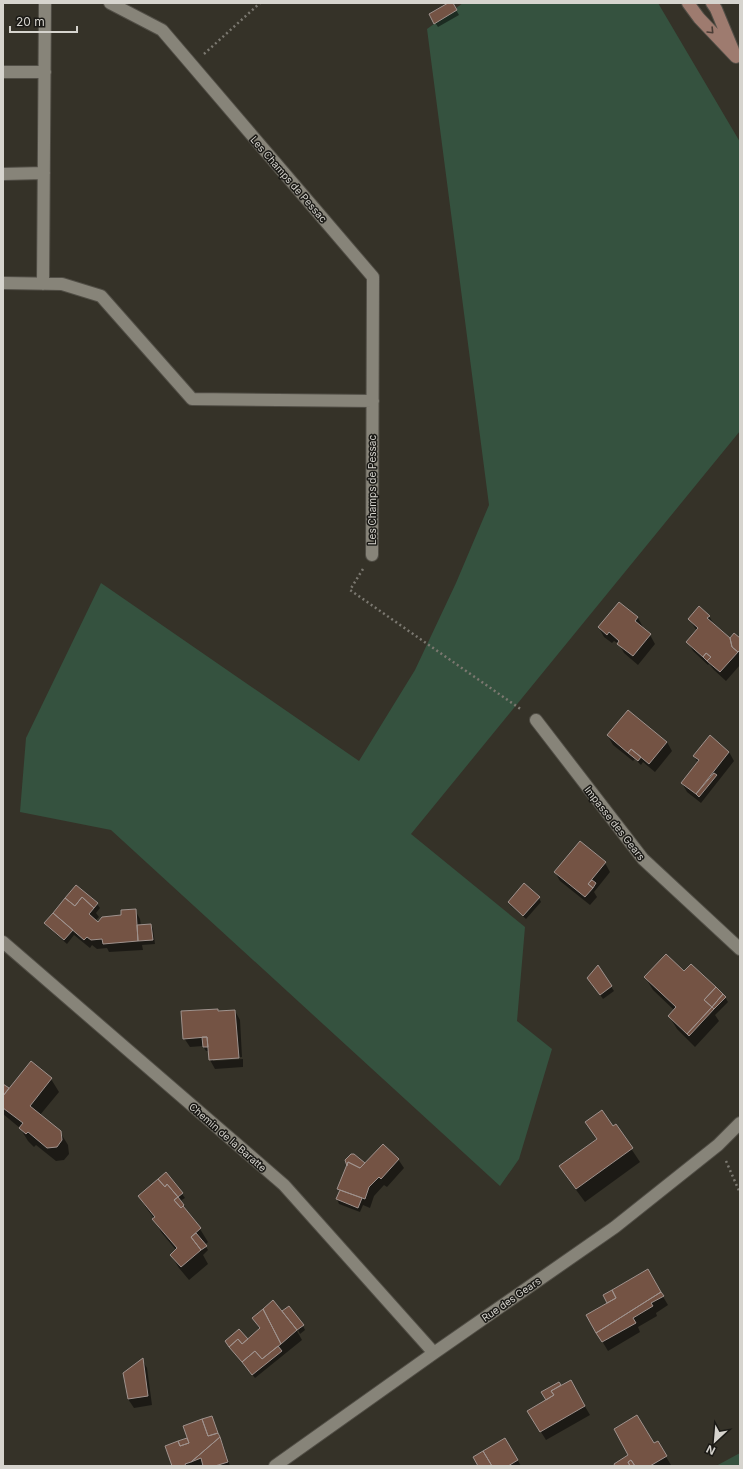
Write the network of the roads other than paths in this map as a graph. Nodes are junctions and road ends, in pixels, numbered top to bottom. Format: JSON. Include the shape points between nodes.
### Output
{"nodes":[{"id":1,"x":45,"y":3,"type":"edge"},
{"id":2,"x":110,"y":3,"type":"edge"},
{"id":3,"x":688,"y":3,"type":"edge"},
{"id":4,"x":712,"y":3,"type":"edge"},
{"id":5,"x":738,"y":60,"type":"edge"},
{"id":6,"x":3,"y":72,"type":"edge"},
{"id":7,"x":44,"y":72,"type":"junction"},
{"id":8,"x":44,"y":173,"type":"junction"},
{"id":9,"x":3,"y":174,"type":"edge"},
{"id":10,"x":3,"y":283,"type":"edge"},
{"id":11,"x":44,"y":284,"type":"junction"},
{"id":12,"x":373,"y":401,"type":"junction"},
{"id":13,"x":372,"y":555,"type":"road end"},
{"id":14,"x":536,"y":720,"type":"road end"},
{"id":15,"x":3,"y":942,"type":"edge"},
{"id":16,"x":740,"y":949,"type":"edge"},
{"id":17,"x":740,"y":1123,"type":"edge"},
{"id":18,"x":434,"y":1353,"type":"junction"},
{"id":19,"x":274,"y":1466,"type":"edge"}],
"edges":[{"from":1,"to":7,"type":"street"},
{"from":2,"to":12,"type":"street","name":"Les Champs de Pessac","via":[[162,30],[373,277]]},
{"from":3,"to":5,"type":"street","one_way":true},
{"from":4,"to":5,"type":"street"},
{"from":6,"to":7,"type":"street"},
{"from":7,"to":8,"type":"street"},
{"from":8,"to":9,"type":"street"},
{"from":8,"to":11,"type":"street"},
{"from":10,"to":11,"type":"street"},
{"from":11,"to":12,"type":"street","via":[[62,284],[101,296],[192,399]]},
{"from":12,"to":13,"type":"street","name":"Les Champs de Pessac"},
{"from":14,"to":16,"type":"street","name":"Impasse des Gears","via":[[642,859]]},
{"from":15,"to":18,"type":"street","name":"Chemin de la Baratte","via":[[284,1185]]},
{"from":17,"to":18,"type":"street","name":"Rue des Gears","via":[[718,1145],[615,1227]]},
{"from":18,"to":19,"type":"street","name":"Rue des Gears"}]}
